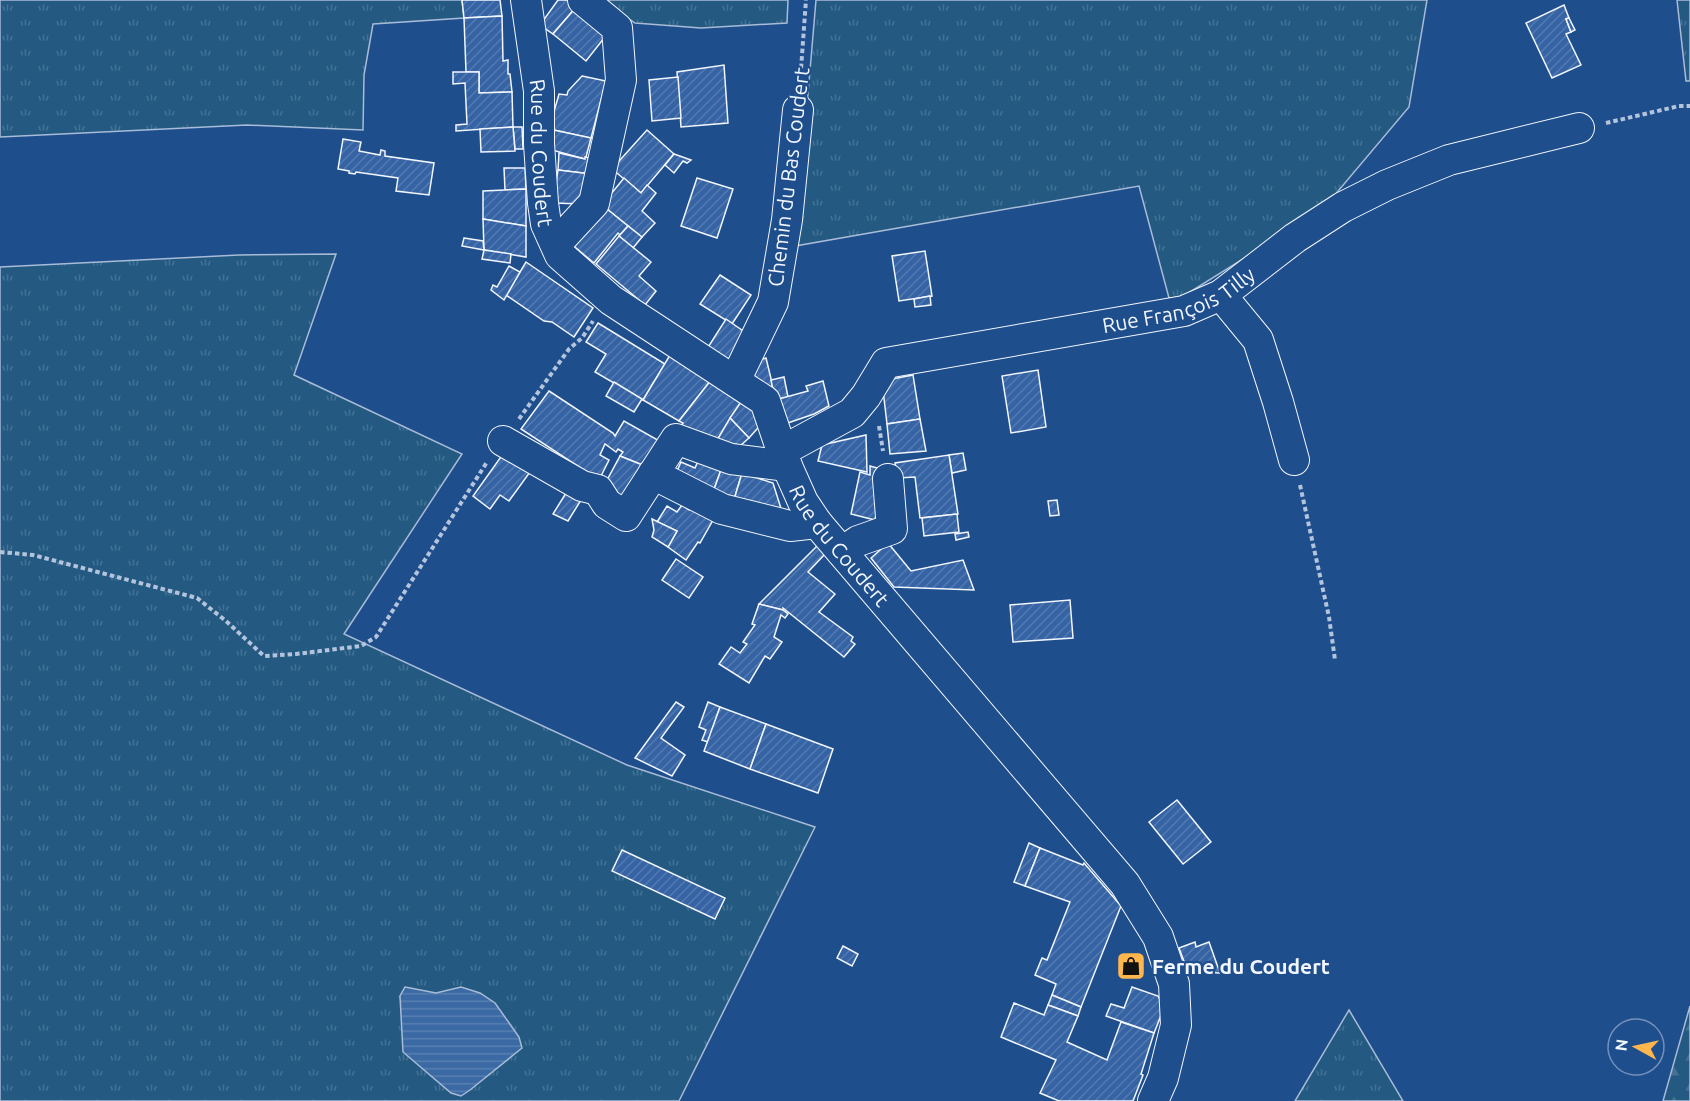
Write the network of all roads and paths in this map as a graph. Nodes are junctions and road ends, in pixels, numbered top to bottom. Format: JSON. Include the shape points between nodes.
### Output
{"nodes":[{"id":1,"x":526,"y":0,"type":"edge"},
{"id":2,"x":583,"y":0,"type":"edge"},
{"id":3,"x":806,"y":0,"type":"edge"},
{"id":4,"x":1690,"y":106,"type":"edge"},
{"id":5,"x":798,"y":110,"type":"joint"},
{"id":6,"x":1579,"y":128,"type":"joint"},
{"id":7,"x":556,"y":244,"type":"junction"},
{"id":8,"x":1221,"y":295,"type":"junction"},
{"id":9,"x":608,"y":297,"type":"junction"},
{"id":10,"x":735,"y":381,"type":"junction"},
{"id":11,"x":503,"y":441,"type":"junction"},
{"id":12,"x":785,"y":458,"type":"junction"},
{"id":13,"x":1294,"y":460,"type":"joint"},
{"id":14,"x":653,"y":474,"type":"junction"},
{"id":15,"x":888,"y":478,"type":"dead end"},
{"id":16,"x":817,"y":523,"type":"junction"},
{"id":17,"x":0,"y":552,"type":"edge"},
{"id":18,"x":842,"y":552,"type":"junction"},
{"id":19,"x":1335,"y":660,"type":"dead end"},
{"id":20,"x":1153,"y":1101,"type":"edge"}],
"edges":[{"from":1,"to":7,"type":"street","name":"Rue du Coudert","via":[[539,91],[543,203],[546,224]]},
{"from":2,"to":7,"type":"street","via":[[617,28],[621,80],[594,203]]},
{"from":3,"to":5,"type":"path","name":"Chemin du Bas Coudert"},
{"from":4,"to":6,"type":"path"},
{"from":5,"to":10,"type":"street","name":"Chemin du Bas Coudert","via":[[787,220],[773,302]]},
{"from":6,"to":8,"type":"street","name":"Rue François Tilly","via":[[1449,160],[1387,185],[1295,238]]},
{"from":7,"to":9,"type":"street","name":"Rue du Coudert","via":[[560,255]]},
{"from":8,"to":12,"type":"street","name":"Rue François Tilly","via":[[1184,311],[886,363],[852,413]]},
{"from":8,"to":13,"type":"street","via":[[1258,340]]},
{"from":9,"to":10,"type":"street","name":"Rue du Coudert"},
{"from":9,"to":11,"type":"path","via":[[582,338],[569,349]]},
{"from":10,"to":12,"type":"street","name":"Rue du Coudert","via":[[765,401]]},
{"from":11,"to":14,"type":"street","via":[[582,486],[598,490],[607,504],[626,516]]},
{"from":11,"to":17,"type":"path","via":[[376,637],[361,646],[264,656],[197,598],[33,555]]},
{"from":12,"to":14,"type":"street","via":[[731,459],[676,439]]},
{"from":12,"to":16,"type":"street","name":"Rue du Coudert","via":[[803,502]]},
{"from":13,"to":19,"type":"path"},
{"from":14,"to":16,"type":"street","via":[[722,509],[790,526]]},
{"from":15,"to":18,"type":"street","via":[[892,529],[858,541]]},
{"from":16,"to":18,"type":"street","name":"Rue du Coudert"},
{"from":18,"to":20,"type":"street","name":"Rue du Coudert","via":[[1125,884],[1158,937],[1174,984],[1176,1025]]}]}
